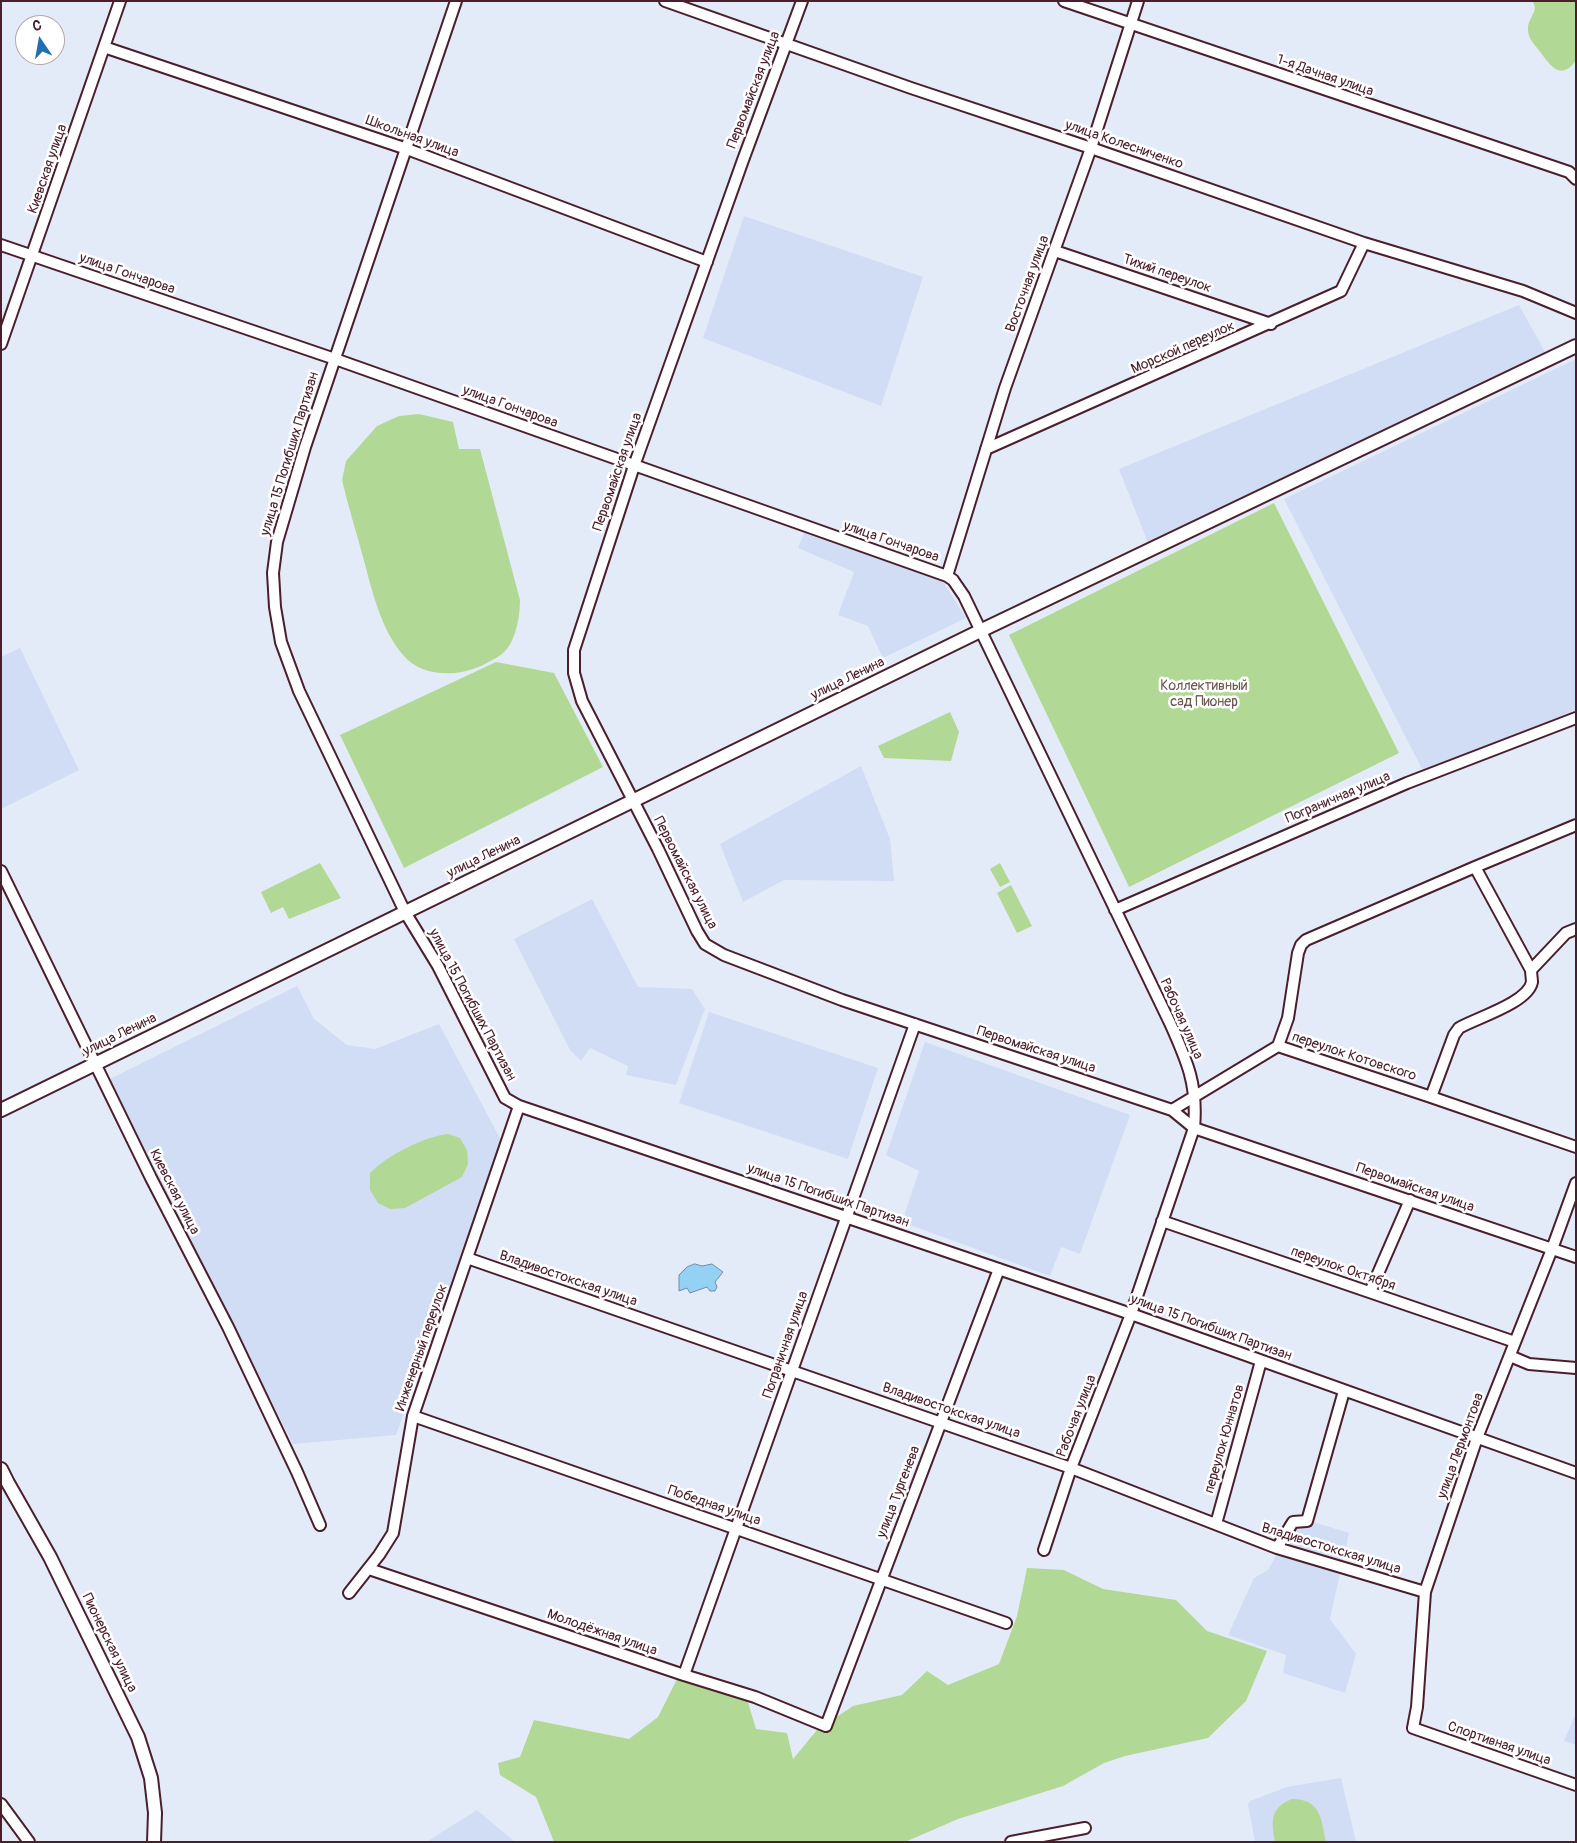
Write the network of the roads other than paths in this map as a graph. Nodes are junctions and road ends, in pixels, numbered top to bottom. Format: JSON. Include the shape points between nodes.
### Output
{"nodes":[{"id":1,"x":120,"y":1,"type":"edge"},
{"id":2,"x":456,"y":1,"type":"edge"},
{"id":3,"x":665,"y":1,"type":"edge"},
{"id":4,"x":802,"y":1,"type":"edge"},
{"id":5,"x":1064,"y":1,"type":"edge"},
{"id":6,"x":1138,"y":1,"type":"edge"},
{"id":7,"x":1131,"y":25,"type":"junction"},
{"id":8,"x":787,"y":44,"type":"junction"},
{"id":9,"x":104,"y":46,"type":"junction"},
{"id":10,"x":1091,"y":148,"type":"junction"},
{"id":11,"x":407,"y":149,"type":"junction"},
{"id":12,"x":1576,"y":179,"type":"edge"},
{"id":13,"x":1364,"y":243,"type":"junction"},
{"id":14,"x":1,"y":245,"type":"edge"},
{"id":15,"x":1055,"y":251,"type":"junction"},
{"id":16,"x":33,"y":256,"type":"junction"},
{"id":17,"x":707,"y":262,"type":"junction"},
{"id":18,"x":1576,"y":313,"type":"edge"},
{"id":19,"x":1271,"y":324,"type":"junction"},
{"id":20,"x":1,"y":344,"type":"edge"},
{"id":21,"x":1576,"y":346,"type":"edge"},
{"id":22,"x":335,"y":359,"type":"junction"},
{"id":23,"x":986,"y":449,"type":"junction"},
{"id":24,"x":634,"y":466,"type":"junction"},
{"id":25,"x":947,"y":576,"type":"junction"},
{"id":26,"x":980,"y":630,"type":"junction"},
{"id":27,"x":1576,"y":718,"type":"edge"},
{"id":28,"x":632,"y":801,"type":"junction"},
{"id":29,"x":1576,"y":825,"type":"edge"},
{"id":30,"x":1475,"y":867,"type":"junction"},
{"id":31,"x":1,"y":872,"type":"edge"},
{"id":32,"x":1115,"y":910,"type":"junction"},
{"id":33,"x":405,"y":912,"type":"junction"},
{"id":34,"x":1576,"y":929,"type":"edge"},
{"id":35,"x":1531,"y":970,"type":"junction"},
{"id":36,"x":915,"y":1024,"type":"junction"},
{"id":37,"x":1278,"y":1046,"type":"junction"},
{"id":38,"x":96,"y":1064,"type":"junction"},
{"id":39,"x":1431,"y":1096,"type":"junction"},
{"id":40,"x":1195,"y":1097,"type":"junction"},
{"id":41,"x":519,"y":1106,"type":"junction"},
{"id":42,"x":1,"y":1110,"type":"edge"},
{"id":43,"x":1172,"y":1110,"type":"junction"},
{"id":44,"x":1194,"y":1128,"type":"junction"},
{"id":45,"x":1576,"y":1147,"type":"edge"},
{"id":46,"x":1576,"y":1183,"type":"edge"},
{"id":47,"x":1410,"y":1200,"type":"junction"},
{"id":48,"x":846,"y":1217,"type":"junction"},
{"id":49,"x":1162,"y":1221,"type":"junction"},
{"id":50,"x":1552,"y":1249,"type":"junction"},
{"id":51,"x":467,"y":1258,"type":"junction"},
{"id":52,"x":1576,"y":1258,"type":"edge"},
{"id":53,"x":999,"y":1269,"type":"junction"},
{"id":54,"x":1370,"y":1292,"type":"junction"},
{"id":55,"x":1131,"y":1314,"type":"junction"},
{"id":56,"x":1515,"y":1342,"type":"junction"},
{"id":57,"x":1510,"y":1356,"type":"junction"},
{"id":58,"x":1261,"y":1360,"type":"junction"},
{"id":59,"x":1576,"y":1368,"type":"edge"},
{"id":60,"x":792,"y":1370,"type":"junction"},
{"id":61,"x":1344,"y":1391,"type":"junction"},
{"id":62,"x":413,"y":1416,"type":"junction"},
{"id":63,"x":941,"y":1422,"type":"junction"},
{"id":64,"x":1477,"y":1438,"type":"junction"},
{"id":65,"x":1071,"y":1468,"type":"junction"},
{"id":66,"x":1,"y":1469,"type":"edge"},
{"id":67,"x":1576,"y":1473,"type":"edge"},
{"id":68,"x":1216,"y":1524,"type":"junction"},
{"id":69,"x":320,"y":1525,"type":"dead end"},
{"id":70,"x":737,"y":1529,"type":"junction"},
{"id":71,"x":1277,"y":1548,"type":"junction"},
{"id":72,"x":1044,"y":1550,"type":"dead end"},
{"id":73,"x":369,"y":1569,"type":"junction"},
{"id":74,"x":881,"y":1579,"type":"junction"},
{"id":75,"x":349,"y":1592,"type":"dead end"},
{"id":76,"x":1426,"y":1592,"type":"junction"},
{"id":77,"x":1006,"y":1623,"type":"dead end"},
{"id":78,"x":684,"y":1675,"type":"junction"},
{"id":79,"x":826,"y":1726,"type":"joint"},
{"id":80,"x":1413,"y":1728,"type":"joint"},
{"id":81,"x":1576,"y":1785,"type":"edge"},
{"id":82,"x":1,"y":1804,"type":"edge"},
{"id":83,"x":1085,"y":1828,"type":"dead end"},
{"id":84,"x":29,"y":1842,"type":"edge"},
{"id":85,"x":154,"y":1842,"type":"edge"},
{"id":86,"x":1012,"y":1842,"type":"edge"}],
"edges":[{"from":1,"to":9,"type":"street","name":"Киевская улица"},
{"from":2,"to":11,"type":"street","name":"улица 15 Погибших Партизан"},
{"from":3,"to":8,"type":"street","name":"улица Колесниченко"},
{"from":4,"to":8,"type":"street","name":"Первомайская улица"},
{"from":5,"to":7,"type":"street","name":"1-я Дачная улица"},
{"from":6,"to":7,"type":"street","name":"Восточная улица"},
{"from":7,"to":10,"type":"street","name":"Восточная улица"},
{"from":7,"to":12,"type":"street","name":"1-я Дачная улица","via":[[1569,172]]},
{"from":8,"to":10,"type":"street","name":"улица Колесниченко"},
{"from":8,"to":17,"type":"street","name":"Первомайская улица"},
{"from":9,"to":11,"type":"street","name":"Школьная улица"},
{"from":9,"to":16,"type":"street","name":"Киевская улица"},
{"from":10,"to":13,"type":"street","name":"улица Колесниченко"},
{"from":10,"to":15,"type":"street","name":"Восточная улица"},
{"from":11,"to":17,"type":"street","name":"Школьная улица"},
{"from":11,"to":22,"type":"street","name":"улица 15 Погибших Партизан"},
{"from":13,"to":18,"type":"street","name":"улица Колесниченко","via":[[1523,291]]},
{"from":13,"to":19,"type":"street","name":"Морской переулок","via":[[1341,291]]},
{"from":14,"to":16,"type":"street","name":"улица Гончарова"},
{"from":15,"to":19,"type":"street","name":"Тихий переулок"},
{"from":15,"to":23,"type":"street","name":"Восточная улица"},
{"from":16,"to":20,"type":"street","name":"Киевская улица"},
{"from":16,"to":22,"type":"street","name":"улица Гончарова"},
{"from":17,"to":24,"type":"street","name":"Первомайская улица"},
{"from":19,"to":23,"type":"street","name":"Морской переулок"},
{"from":21,"to":26,"type":"main road","name":"улица Ленина"},
{"from":22,"to":24,"type":"street","name":"улица Гончарова"},
{"from":22,"to":33,"type":"street","name":"улица 15 Погибших Партизан","via":[[277,542],[275,607],[281,642],[299,691]]},
{"from":23,"to":25,"type":"street","name":"Восточная улица"},
{"from":24,"to":25,"type":"street","name":"улица Гончарова"},
{"from":24,"to":28,"type":"street","name":"Первомайская улица","via":[[574,650],[574,673],[582,701]]},
{"from":25,"to":26,"type":"street","name":"улица Гончарова","via":[[964,596]]},
{"from":26,"to":28,"type":"main road","name":"улица Ленина"},
{"from":26,"to":32,"type":"street","name":"Рабочая улица"},
{"from":27,"to":32,"type":"street","name":"Пограничная улица","via":[[1407,783]]},
{"from":28,"to":33,"type":"main road","name":"улица Ленина"},
{"from":28,"to":36,"type":"street","name":"Первомайская улица","via":[[706,944],[724,955]]},
{"from":29,"to":30,"type":"street","name":"переулок Котовского"},
{"from":30,"to":35,"type":"street"},
{"from":30,"to":37,"type":"street","name":"переулок Котовского","via":[[1306,940],[1298,953],[1288,1018]]},
{"from":31,"to":38,"type":"street","name":"Киевская улица"},
{"from":32,"to":40,"type":"street","name":"Рабочая улица","via":[[1170,1023],[1188,1066]]},
{"from":33,"to":38,"type":"main road","name":"улица Ленина"},
{"from":33,"to":41,"type":"street","name":"улица 15 Погибших Партизан","via":[[438,966],[506,1098]]},
{"from":34,"to":35,"type":"street","via":[[1566,933]]},
{"from":35,"to":39,"type":"street","via":[[1532,982],[1519,998],[1468,1023],[1454,1035]]},
{"from":36,"to":43,"type":"street","name":"Первомайская улица"},
{"from":36,"to":48,"type":"street","name":"Пограничная улица"},
{"from":37,"to":39,"type":"street","name":"переулок Котовского"},
{"from":37,"to":40,"type":"street"},
{"from":38,"to":42,"type":"main road","name":"улица Ленина"},
{"from":38,"to":69,"type":"street","name":"Киевская улица","via":[[228,1326]]},
{"from":39,"to":45,"type":"street","name":"переулок Котовского"},
{"from":40,"to":43,"type":"street"},
{"from":40,"to":44,"type":"street","name":"Рабочая улица"},
{"from":41,"to":48,"type":"street","name":"улица 15 Погибших Партизан"},
{"from":41,"to":51,"type":"street","name":"Инженерный переулок"},
{"from":43,"to":44,"type":"street","name":"Первомайская улица"},
{"from":44,"to":47,"type":"street","name":"Первомайская улица"},
{"from":44,"to":49,"type":"street","name":"Рабочая улица"},
{"from":46,"to":50,"type":"street","name":"улица Лермонтова"},
{"from":47,"to":50,"type":"street","name":"Первомайская улица"},
{"from":47,"to":54,"type":"street"},
{"from":48,"to":53,"type":"street","name":"улица 15 Погибших Партизан"},
{"from":48,"to":60,"type":"street","name":"Пограничная улица"},
{"from":49,"to":54,"type":"street","name":"переулок Октября"},
{"from":49,"to":55,"type":"street","name":"Рабочая улица"},
{"from":50,"to":52,"type":"street","name":"Первомайская улица"},
{"from":50,"to":56,"type":"street","name":"улица Лермонтова"},
{"from":51,"to":60,"type":"street","name":"Владивостокская улица"},
{"from":51,"to":62,"type":"street","name":"Инженерный переулок"},
{"from":53,"to":55,"type":"street","name":"улица 15 Погибших Партизан"},
{"from":53,"to":63,"type":"street","name":"улица Тургенева"},
{"from":54,"to":56,"type":"street","name":"переулок Октября"},
{"from":55,"to":58,"type":"street","name":"улица 15 Погибших Партизан"},
{"from":55,"to":65,"type":"street","name":"Рабочая улица"},
{"from":56,"to":57,"type":"street","name":"улица Лермонтова"},
{"from":57,"to":59,"type":"street","via":[[1529,1364]]},
{"from":57,"to":64,"type":"street","name":"улица Лермонтова"},
{"from":58,"to":61,"type":"street","name":"улица 15 Погибших Партизан"},
{"from":58,"to":68,"type":"street","name":"переулок Юннатов"},
{"from":60,"to":63,"type":"street","name":"Владивостокская улица"},
{"from":60,"to":70,"type":"street","name":"Пограничная улица"},
{"from":61,"to":64,"type":"street","name":"улица 15 Погибших Партизан"},
{"from":61,"to":71,"type":"street","via":[[1307,1521],[1293,1522]]},
{"from":62,"to":70,"type":"street","name":"Победная улица"},
{"from":62,"to":73,"type":"street","name":"Инженерный переулок","via":[[393,1533]]},
{"from":63,"to":65,"type":"street","name":"Владивостокская улица"},
{"from":63,"to":74,"type":"street","name":"улица Тургенева"},
{"from":64,"to":67,"type":"street","name":"улица 15 Погибших Партизан"},
{"from":64,"to":76,"type":"street","name":"улица Лермонтова"},
{"from":65,"to":68,"type":"street","name":"Владивостокская улица"},
{"from":65,"to":72,"type":"street","name":"Рабочая улица"},
{"from":66,"to":85,"type":"main road","name":"Пионерская улица","via":[[50,1557],[138,1737],[151,1778]]},
{"from":68,"to":71,"type":"street","name":"Владивостокская улица"},
{"from":70,"to":74,"type":"street","name":"Победная улица"},
{"from":70,"to":78,"type":"street","name":"Пограничная улица"},
{"from":71,"to":76,"type":"street","name":"Владивостокская улица"},
{"from":73,"to":75,"type":"street","name":"Инженерный переулок"},
{"from":73,"to":78,"type":"street","name":"Молодёжная улица"},
{"from":74,"to":77,"type":"street","name":"Победная улица"},
{"from":74,"to":79,"type":"street","name":"улица Тургенева"},
{"from":76,"to":80,"type":"street","name":"улица Лермонтова"},
{"from":78,"to":79,"type":"street","name":"Молодёжная улица","via":[[755,1697]]},
{"from":80,"to":81,"type":"street","name":"Спортивная улица"},
{"from":82,"to":84,"type":"street"},
{"from":83,"to":86,"type":"street"}]}
